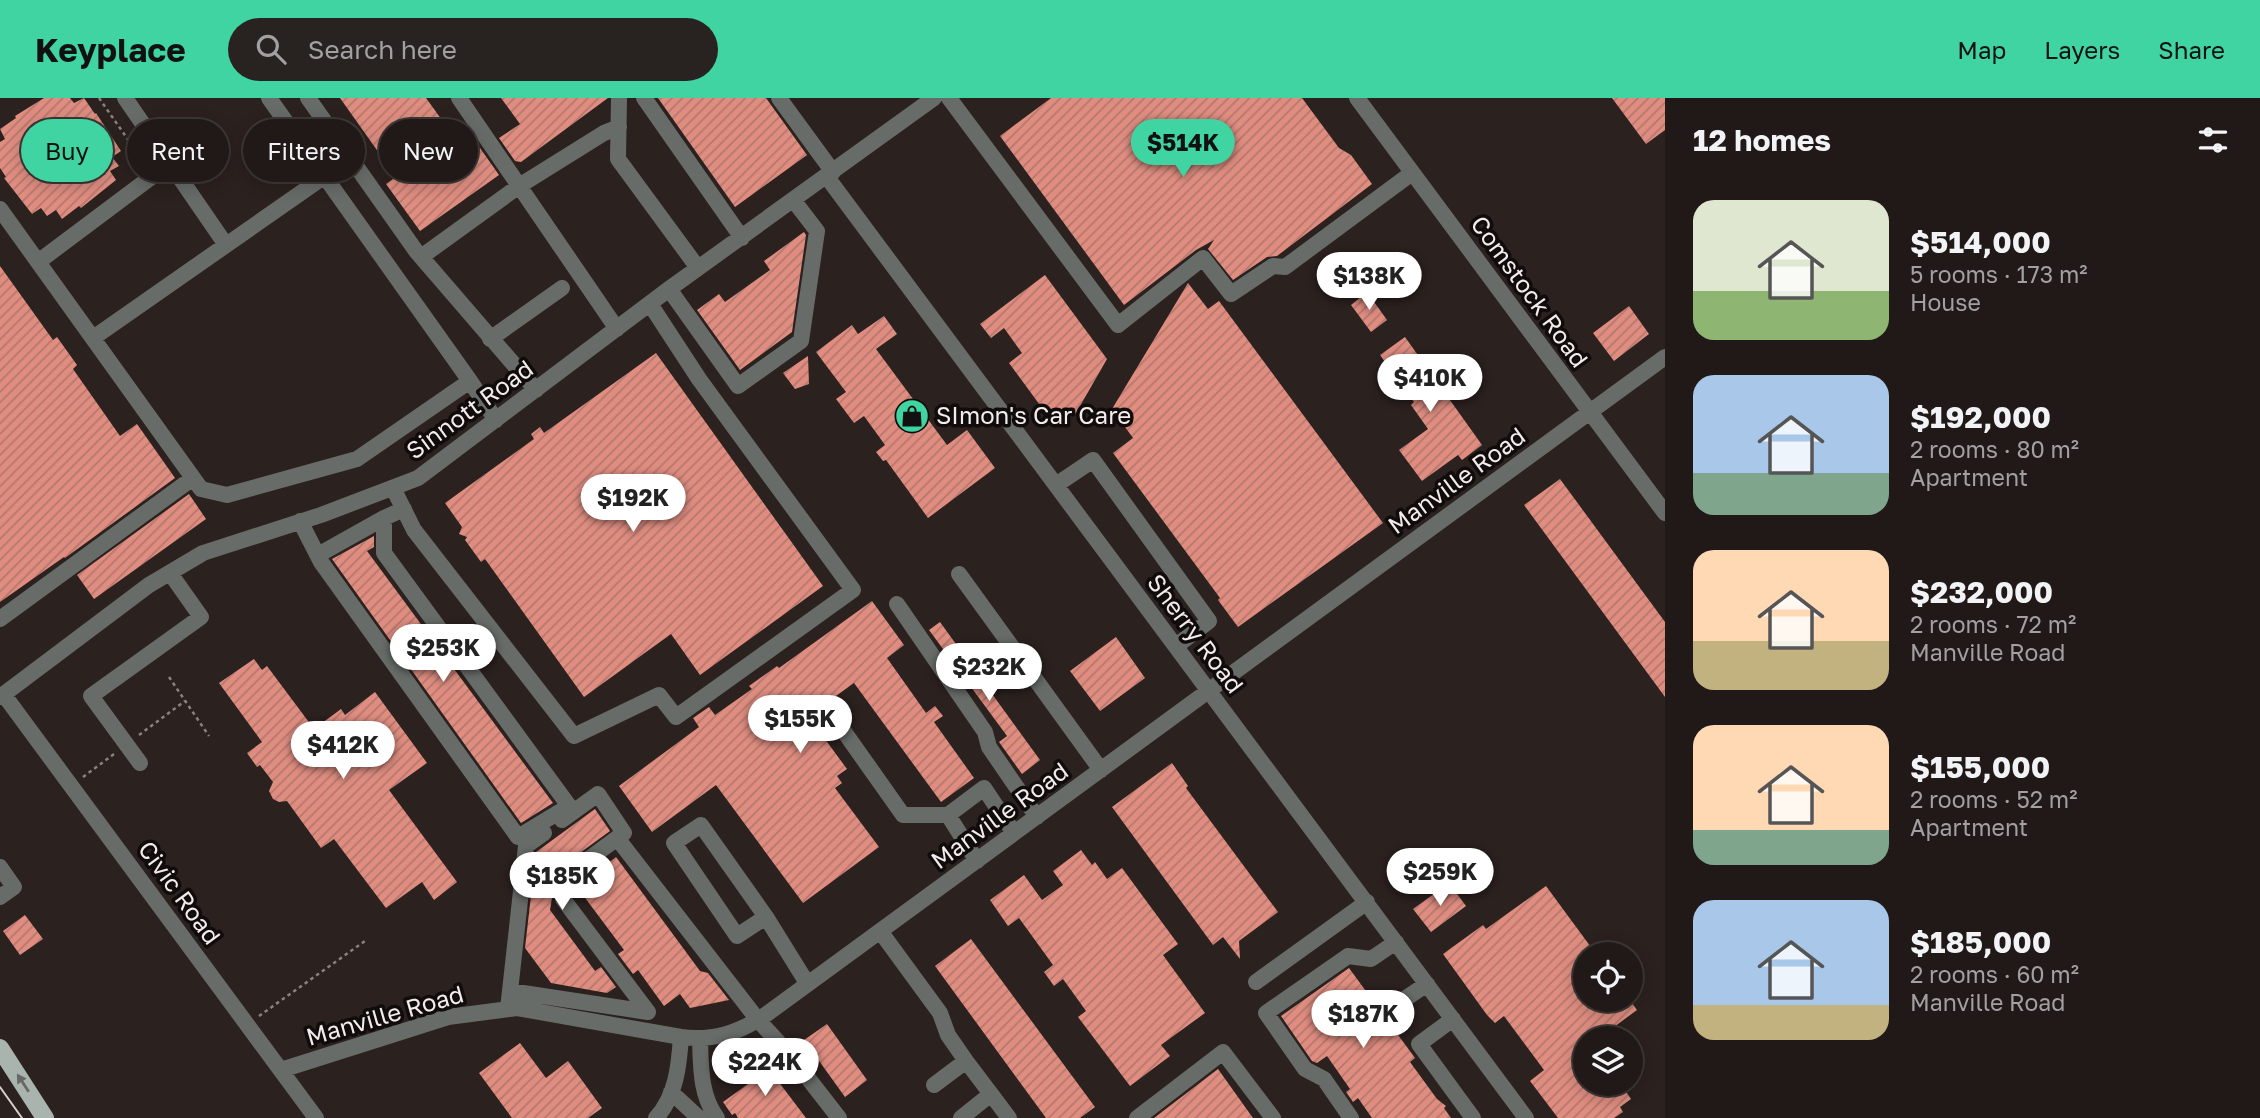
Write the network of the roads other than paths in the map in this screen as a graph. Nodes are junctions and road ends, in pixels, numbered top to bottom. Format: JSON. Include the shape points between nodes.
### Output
{"nodes":[{"id":1,"x":125,"y":98,"type":"edge"},
{"id":2,"x":269,"y":98,"type":"edge"},
{"id":3,"x":308,"y":98,"type":"edge"},
{"id":4,"x":459,"y":98,"type":"edge"},
{"id":5,"x":618,"y":98,"type":"edge"},
{"id":6,"x":643,"y":98,"type":"edge"},
{"id":7,"x":779,"y":98,"type":"edge"},
{"id":8,"x":934,"y":98,"type":"edge"},
{"id":9,"x":949,"y":98,"type":"edge"},
{"id":10,"x":1357,"y":98,"type":"edge"},
{"id":11,"x":140,"y":119,"type":"edge"},
{"id":12,"x":284,"y":119,"type":"edge"},
{"id":13,"x":619,"y":127,"type":"junction"},
{"id":14,"x":1412,"y":173,"type":"junction"},
{"id":15,"x":830,"y":175,"type":"junction"},
{"id":16,"x":147,"y":182,"type":"edge"},
{"id":17,"x":183,"y":182,"type":"edge"},
{"id":18,"x":315,"y":182,"type":"edge"},
{"id":19,"x":328,"y":182,"type":"edge"},
{"id":20,"x":519,"y":186,"type":"junction"},
{"id":21,"x":794,"y":201,"type":"junction"},
{"id":22,"x":0,"y":209,"type":"edge"},
{"id":23,"x":742,"y":238,"type":"junction"},
{"id":24,"x":226,"y":245,"type":"junction"},
{"id":25,"x":421,"y":257,"type":"junction"},
{"id":26,"x":38,"y":262,"type":"junction"},
{"id":27,"x":698,"y":268,"type":"junction"},
{"id":28,"x":562,"y":288,"type":"dead end"},
{"id":29,"x":669,"y":289,"type":"junction"},
{"id":30,"x":650,"y":304,"type":"junction"},
{"id":31,"x":617,"y":329,"type":"junction"},
{"id":32,"x":93,"y":338,"type":"junction"},
{"id":33,"x":490,"y":339,"type":"junction"},
{"id":34,"x":1665,"y":357,"type":"edge"},
{"id":35,"x":470,"y":381,"type":"junction"},
{"id":36,"x":536,"y":390,"type":"junction"},
{"id":37,"x":1589,"y":412,"type":"junction"},
{"id":38,"x":496,"y":420,"type":"junction"},
{"id":39,"x":194,"y":478,"type":"junction"},
{"id":40,"x":1056,"y":485,"type":"junction"},
{"id":41,"x":393,"y":488,"type":"junction"},
{"id":42,"x":404,"y":509,"type":"junction"},
{"id":43,"x":1665,"y":513,"type":"edge"},
{"id":44,"x":384,"y":518,"type":"junction"},
{"id":45,"x":300,"y":522,"type":"junction"},
{"id":46,"x":318,"y":555,"type":"junction"},
{"id":47,"x":170,"y":573,"type":"junction"},
{"id":48,"x":959,"y":574,"type":"dead end"},
{"id":49,"x":897,"y":604,"type":"dead end"},
{"id":50,"x":0,"y":619,"type":"edge"},
{"id":51,"x":1176,"y":646,"type":"junction"},
{"id":52,"x":1209,"y":691,"type":"junction"},
{"id":53,"x":2,"y":696,"type":"edge"},
{"id":54,"x":833,"y":716,"type":"dead end"},
{"id":55,"x":140,"y":763,"type":"dead end"},
{"id":56,"x":1101,"y":770,"type":"junction"},
{"id":57,"x":948,"y":815,"type":"junction"},
{"id":58,"x":1037,"y":817,"type":"junction"},
{"id":59,"x":1014,"y":833,"type":"junction"},
{"id":60,"x":617,"y":838,"type":"junction"},
{"id":61,"x":977,"y":861,"type":"junction"},
{"id":62,"x":0,"y":867,"type":"edge"},
{"id":63,"x":0,"y":897,"type":"edge"},
{"id":64,"x":1367,"y":902,"type":"junction"},
{"id":65,"x":766,"y":917,"type":"junction"},
{"id":66,"x":880,"y":931,"type":"junction"},
{"id":67,"x":1396,"y":942,"type":"junction"},
{"id":68,"x":1256,"y":982,"type":"dead end"},
{"id":69,"x":807,"y":983,"type":"junction"},
{"id":70,"x":1427,"y":984,"type":"junction"},
{"id":71,"x":510,"y":991,"type":"junction"},
{"id":72,"x":1393,"y":1007,"type":"dead end"},
{"id":73,"x":508,"y":1009,"type":"junction"},
{"id":74,"x":1453,"y":1019,"type":"junction"},
{"id":75,"x":758,"y":1020,"type":"junction"},
{"id":76,"x":681,"y":1037,"type":"junction"},
{"id":77,"x":700,"y":1040,"type":"junction"},
{"id":78,"x":0,"y":1048,"type":"edge"},
{"id":79,"x":966,"y":1061,"type":"junction"},
{"id":80,"x":281,"y":1070,"type":"junction"},
{"id":81,"x":934,"y":1085,"type":"dead end"},
{"id":82,"x":671,"y":1092,"type":"junction"},
{"id":83,"x":991,"y":1094,"type":"junction"},
{"id":84,"x":46,"y":1118,"type":"edge"},
{"id":85,"x":316,"y":1118,"type":"edge"},
{"id":86,"x":656,"y":1118,"type":"edge"},
{"id":87,"x":699,"y":1118,"type":"edge"},
{"id":88,"x":717,"y":1118,"type":"edge"},
{"id":89,"x":839,"y":1118,"type":"edge"},
{"id":90,"x":961,"y":1118,"type":"edge"},
{"id":91,"x":1009,"y":1118,"type":"edge"},
{"id":92,"x":1137,"y":1118,"type":"edge"},
{"id":93,"x":1273,"y":1118,"type":"edge"},
{"id":94,"x":1351,"y":1118,"type":"edge"},
{"id":95,"x":1473,"y":1118,"type":"edge"},
{"id":96,"x":1526,"y":1118,"type":"edge"}],
"edges":[{"from":1,"to":11,"type":"street"},
{"from":2,"to":12,"type":"street"},
{"from":3,"to":25,"type":"street"},
{"from":4,"to":20,"type":"street"},
{"from":5,"to":13,"type":"street"},
{"from":6,"to":23,"type":"street"},
{"from":7,"to":15,"type":"street","name":"Sherry Road"},
{"from":8,"to":15,"type":"street","name":"Sinnott Road"},
{"from":9,"to":14,"type":"street","via":[[1118,325],[1203,258],[1231,294],[1273,266],[1285,267]]},
{"from":10,"to":14,"type":"street","name":"Comstock Road"},
{"from":13,"to":20,"type":"street"},
{"from":13,"to":27,"type":"street","via":[[618,159]]},
{"from":14,"to":37,"type":"street","name":"Comstock Road"},
{"from":15,"to":21,"type":"street","name":"Sinnott Road"},
{"from":15,"to":40,"type":"street","name":"Sherry Road"},
{"from":16,"to":26,"type":"street"},
{"from":17,"to":24,"type":"street"},
{"from":18,"to":24,"type":"street"},
{"from":19,"to":35,"type":"street"},
{"from":20,"to":25,"type":"street"},
{"from":20,"to":31,"type":"street"},
{"from":21,"to":23,"type":"street","name":"Sinnott Road"},
{"from":21,"to":29,"type":"street","via":[[817,231],[801,341],[738,386]]},
{"from":22,"to":26,"type":"street"},
{"from":23,"to":27,"type":"street","name":"Sinnott Road"},
{"from":24,"to":32,"type":"street"},
{"from":25,"to":33,"type":"street"},
{"from":26,"to":32,"type":"street"},
{"from":27,"to":29,"type":"street","name":"Sinnott Road"},
{"from":28,"to":33,"type":"street"},
{"from":29,"to":30,"type":"street","name":"Sinnott Road"},
{"from":30,"to":31,"type":"street","name":"Sinnott Road"},
{"from":30,"to":42,"type":"street","via":[[853,590],[676,717],[659,695],[574,736],[414,530]]},
{"from":31,"to":36,"type":"street","name":"Sinnott Road"},
{"from":32,"to":39,"type":"street"},
{"from":33,"to":36,"type":"street"},
{"from":34,"to":37,"type":"street","name":"Manville Road"},
{"from":35,"to":38,"type":"street"},
{"from":35,"to":39,"type":"street","via":[[357,458],[227,495],[201,489]]},
{"from":36,"to":38,"type":"street","name":"Sinnott Road"},
{"from":37,"to":43,"type":"street","name":"Comstock Road"},
{"from":37,"to":52,"type":"street","name":"Manville Road"},
{"from":38,"to":41,"type":"street","name":"Sinnott Road","via":[[418,478]]},
{"from":39,"to":50,"type":"street"},
{"from":40,"to":51,"type":"street","name":"Sherry Road"},
{"from":40,"to":51,"type":"street","via":[[1093,460],[1209,621]]},
{"from":41,"to":42,"type":"street"},
{"from":41,"to":45,"type":"street","name":"Sinnott Road"},
{"from":42,"to":44,"type":"street"},
{"from":44,"to":46,"type":"street"},
{"from":44,"to":46,"type":"street","via":[[384,553],[569,806],[525,834],[518,837]]},
{"from":45,"to":46,"type":"street"},
{"from":45,"to":47,"type":"street","name":"Sinnott Road","via":[[203,553]]},
{"from":47,"to":53,"type":"street","name":"Sinnott Road"},
{"from":47,"to":55,"type":"street","via":[[201,617],[91,696]]},
{"from":48,"to":56,"type":"street"},
{"from":49,"to":58,"type":"street"},
{"from":51,"to":52,"type":"street","name":"Sherry Road"},
{"from":52,"to":56,"type":"street","name":"Manville Road"},
{"from":52,"to":64,"type":"street","name":"Sherry Road"},
{"from":53,"to":80,"type":"street","name":"Civic Road"},
{"from":54,"to":57,"type":"street","via":[[903,815]]},
{"from":56,"to":58,"type":"street","name":"Manville Road"},
{"from":57,"to":59,"type":"street","via":[[984,788]]},
{"from":57,"to":61,"type":"street"},
{"from":58,"to":59,"type":"street","name":"Manville Road"},
{"from":59,"to":61,"type":"street","name":"Manville Road"},
{"from":60,"to":71,"type":"street","via":[[624,833],[598,794],[526,846]]},
{"from":60,"to":71,"type":"street","via":[[570,873],[563,899],[648,1012]]},
{"from":60,"to":75,"type":"street"},
{"from":61,"to":66,"type":"street","name":"Manville Road"},
{"from":62,"to":63,"type":"street","via":[[14,887]]},
{"from":64,"to":67,"type":"street","name":"Sherry Road"},
{"from":64,"to":68,"type":"street"},
{"from":65,"to":65,"type":"street","via":[[701,825],[674,843],[737,936]]},
{"from":65,"to":69,"type":"street"},
{"from":66,"to":69,"type":"street","name":"Manville Road"},
{"from":66,"to":79,"type":"street","via":[[940,1013]]},
{"from":67,"to":70,"type":"street","name":"Sherry Road"},
{"from":67,"to":94,"type":"street","via":[[1371,959],[1348,956],[1266,1013],[1305,1069],[1324,1079]]},
{"from":69,"to":75,"type":"street","name":"Manville Road"},
{"from":70,"to":72,"type":"street"},
{"from":70,"to":74,"type":"street","name":"Sherry Road"},
{"from":71,"to":73,"type":"street"},
{"from":73,"to":76,"type":"street","name":"Manville Road"},
{"from":73,"to":80,"type":"street","name":"Manville Road","via":[[448,1017]]},
{"from":74,"to":95,"type":"street","via":[[1419,1044]]},
{"from":74,"to":96,"type":"street","name":"Sherry Road"},
{"from":75,"to":77,"type":"street","name":"Manville Road","via":[[729,1035]]},
{"from":75,"to":89,"type":"street"},
{"from":76,"to":77,"type":"street","name":"Manville Road"},
{"from":76,"to":82,"type":"street"},
{"from":77,"to":88,"type":"street","via":[[703,1089]]},
{"from":84,"to":78,"type":"main road","one_way":true},
{"from":79,"to":81,"type":"street"},
{"from":79,"to":83,"type":"street"},
{"from":80,"to":85,"type":"street","name":"Civic Road"},
{"from":82,"to":86,"type":"street","via":[[667,1106]]},
{"from":82,"to":87,"type":"street"},
{"from":83,"to":90,"type":"street"},
{"from":83,"to":91,"type":"street"},
{"from":92,"to":93,"type":"street","via":[[1223,1052]]}]}
